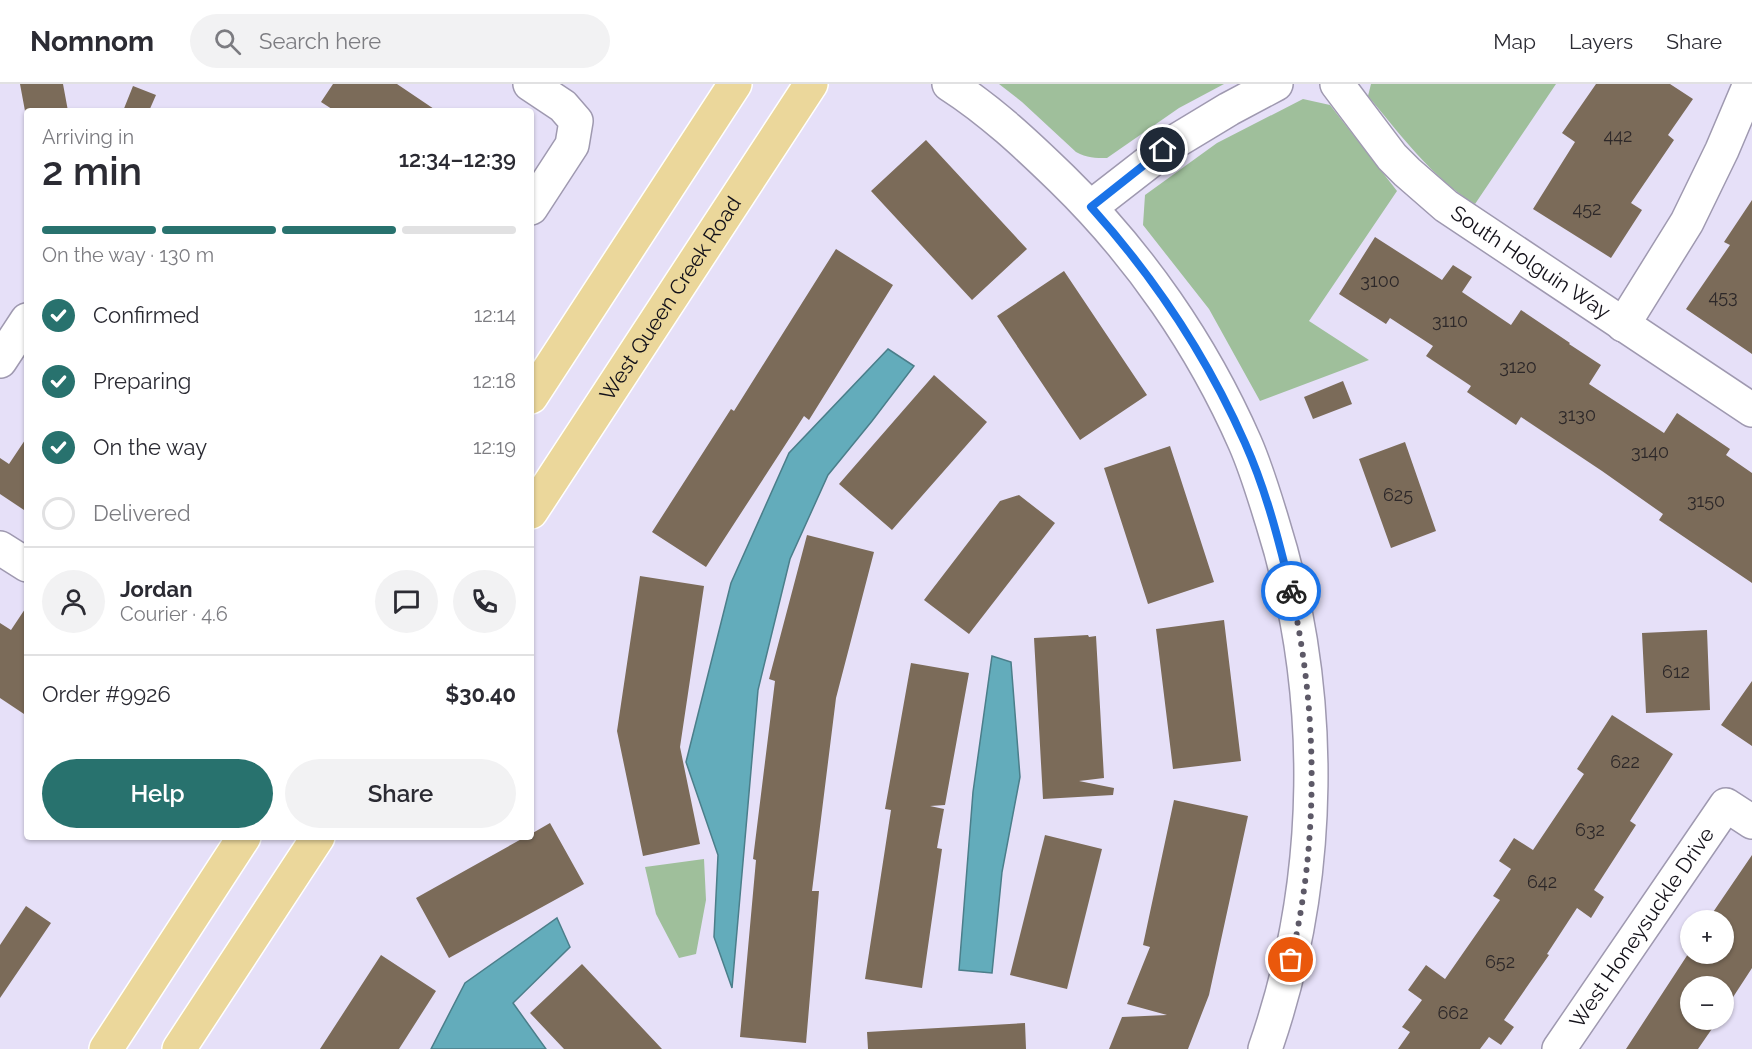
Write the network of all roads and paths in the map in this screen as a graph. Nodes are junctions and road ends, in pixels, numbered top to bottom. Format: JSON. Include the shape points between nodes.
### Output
{"nodes":[{"id":1,"x":530,"y":84,"type":"edge"},
{"id":2,"x":735,"y":84,"type":"edge"},
{"id":3,"x":811,"y":84,"type":"edge"},
{"id":4,"x":949,"y":84,"type":"edge"},
{"id":5,"x":1276,"y":84,"type":"edge"},
{"id":6,"x":1337,"y":84,"type":"edge"},
{"id":7,"x":1750,"y":84,"type":"edge"},
{"id":8,"x":534,"y":203,"type":"edge"},
{"id":9,"x":1091,"y":207,"type":"junction"},
{"id":10,"x":24,"y":325,"type":"edge"},
{"id":11,"x":1623,"y":325,"type":"junction"},
{"id":12,"x":0,"y":361,"type":"edge"},
{"id":13,"x":534,"y":392,"type":"edge"},
{"id":14,"x":1752,"y":410,"type":"edge"},
{"id":15,"x":534,"y":507,"type":"edge"},
{"id":16,"x":0,"y":548,"type":"edge"},
{"id":17,"x":24,"y":563,"type":"edge"},
{"id":18,"x":1739,"y":814,"type":"edge"},
{"id":19,"x":242,"y":840,"type":"edge"},
{"id":20,"x":316,"y":840,"type":"edge"},
{"id":21,"x":106,"y":1049,"type":"edge"},
{"id":22,"x":179,"y":1049,"type":"edge"},
{"id":23,"x":1265,"y":1049,"type":"edge"},
{"id":24,"x":1559,"y":1049,"type":"edge"}],
"edges":[{"from":1,"to":8,"type":"street","via":[[563,106],[576,121],[572,145]]},
{"from":2,"to":13,"type":"main road"},
{"from":3,"to":15,"type":"main road","name":"West Queen Creek Road"},
{"from":4,"to":9,"type":"street","via":[[1024,143]]},
{"from":5,"to":9,"type":"street","via":[[1176,141]]},
{"from":6,"to":11,"type":"street","name":"South Holguin Way","via":[[1376,137],[1423,187]]},
{"from":7,"to":11,"type":"street","via":[[1687,222]]},
{"from":9,"to":23,"type":"street","via":[[1116,234],[1181,325],[1236,424],[1261,484],[1294,606],[1311,745],[1309,837],[1296,941]]},
{"from":10,"to":12,"type":"street"},
{"from":11,"to":14,"type":"street","name":"South Holguin Way"},
{"from":16,"to":17,"type":"street"},
{"from":18,"to":24,"type":"street","name":"West Honeysuckle Drive"},
{"from":19,"to":21,"type":"main road"},
{"from":20,"to":22,"type":"main road"}]}
